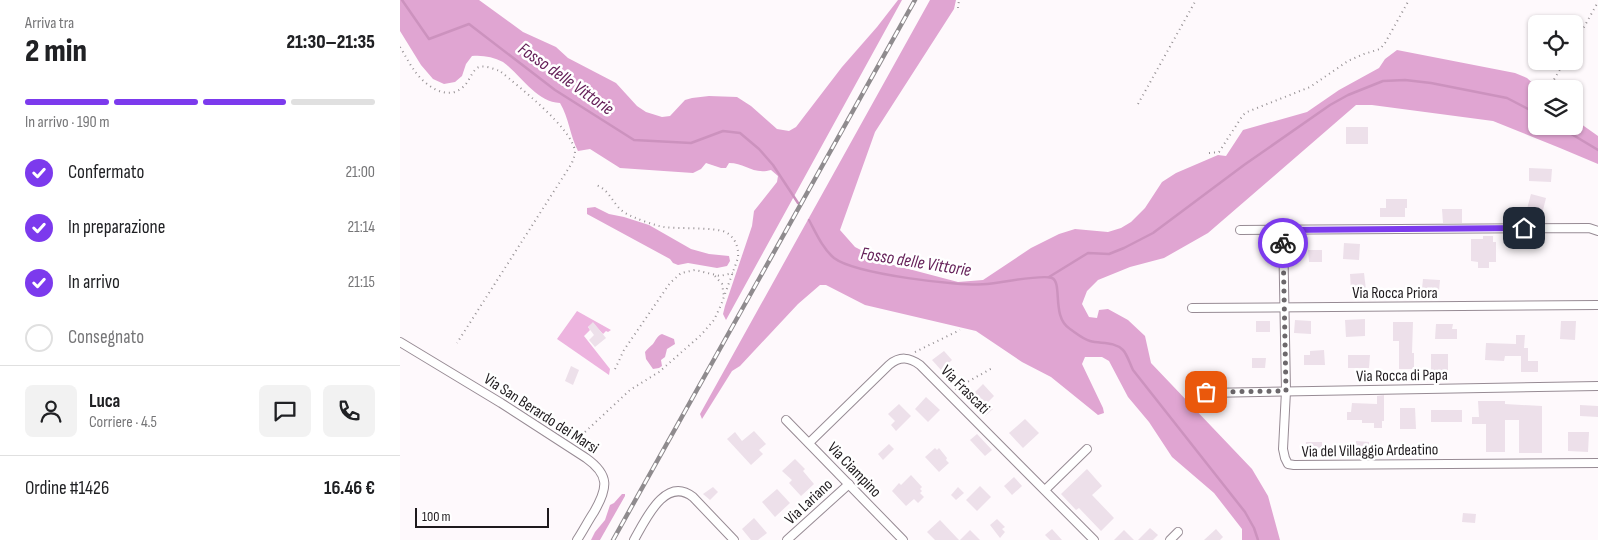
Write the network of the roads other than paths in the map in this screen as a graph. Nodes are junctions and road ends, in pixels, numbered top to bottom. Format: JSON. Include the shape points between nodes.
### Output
{"nodes":[{"id":1,"x":1240,"y":230,"type":"dead end"},
{"id":2,"x":1282,"y":230,"type":"junction"},
{"id":3,"x":1598,"y":231,"type":"edge"},
{"id":4,"x":1598,"y":305,"type":"edge"},
{"id":5,"x":1192,"y":308,"type":"dead end"},
{"id":6,"x":1284,"y":308,"type":"junction"},
{"id":7,"x":400,"y":342,"type":"edge"},
{"id":8,"x":1598,"y":386,"type":"edge"},
{"id":9,"x":1286,"y":391,"type":"junction"},
{"id":10,"x":1206,"y":392,"type":"dead end"},
{"id":11,"x":786,"y":420,"type":"dead end"},
{"id":12,"x":809,"y":444,"type":"junction"},
{"id":13,"x":1087,"y":449,"type":"dead end"},
{"id":14,"x":1598,"y":463,"type":"edge"},
{"id":15,"x":849,"y":484,"type":"junction"},
{"id":16,"x":1045,"y":490,"type":"junction"},
{"id":17,"x":1178,"y":532,"type":"dead end"},
{"id":18,"x":578,"y":540,"type":"edge"},
{"id":19,"x":634,"y":540,"type":"edge"},
{"id":20,"x":734,"y":540,"type":"edge"},
{"id":21,"x":787,"y":540,"type":"edge"},
{"id":22,"x":903,"y":540,"type":"edge"},
{"id":23,"x":1094,"y":540,"type":"edge"},
{"id":24,"x":1170,"y":540,"type":"edge"}],
"edges":[{"from":1,"to":2,"type":"street"},
{"from":2,"to":3,"type":"street","via":[[1589,228]]},
{"from":2,"to":6,"type":"street","name":"Via del Villaggio Ardeatino"},
{"from":4,"to":6,"type":"street","name":"Via Rocca Priora"},
{"from":5,"to":6,"type":"street","name":"Via Rocca Priora"},
{"from":6,"to":9,"type":"street","name":"Via del Villaggio Ardeatino"},
{"from":7,"to":18,"type":"street","name":"Via San Berardo dei Marsi","via":[[597,466],[605,481],[603,495]]},
{"from":8,"to":9,"type":"street","name":"Via Rocca di Papa"},
{"from":9,"to":10,"type":"street","name":"Via Rocca di Papa"},
{"from":9,"to":14,"type":"street","name":"Via del Villaggio Ardeatino","via":[[1283,449],[1286,461],[1291,465]]},
{"from":11,"to":12,"type":"street","name":"Via Ciampino"},
{"from":12,"to":15,"type":"street","name":"Via Ciampino"},
{"from":12,"to":16,"type":"street","name":"Via Frascati","via":[[889,364],[910,359],[920,365]]},
{"from":13,"to":16,"type":"street"},
{"from":15,"to":21,"type":"street","name":"Via Lariano"},
{"from":15,"to":22,"type":"street","name":"Via Ciampino"},
{"from":16,"to":23,"type":"street","name":"Via Frascati"},
{"from":17,"to":24,"type":"street"},
{"from":19,"to":20,"type":"street","via":[[656,504],[668,494],[679,491],[690,495]]}]}
